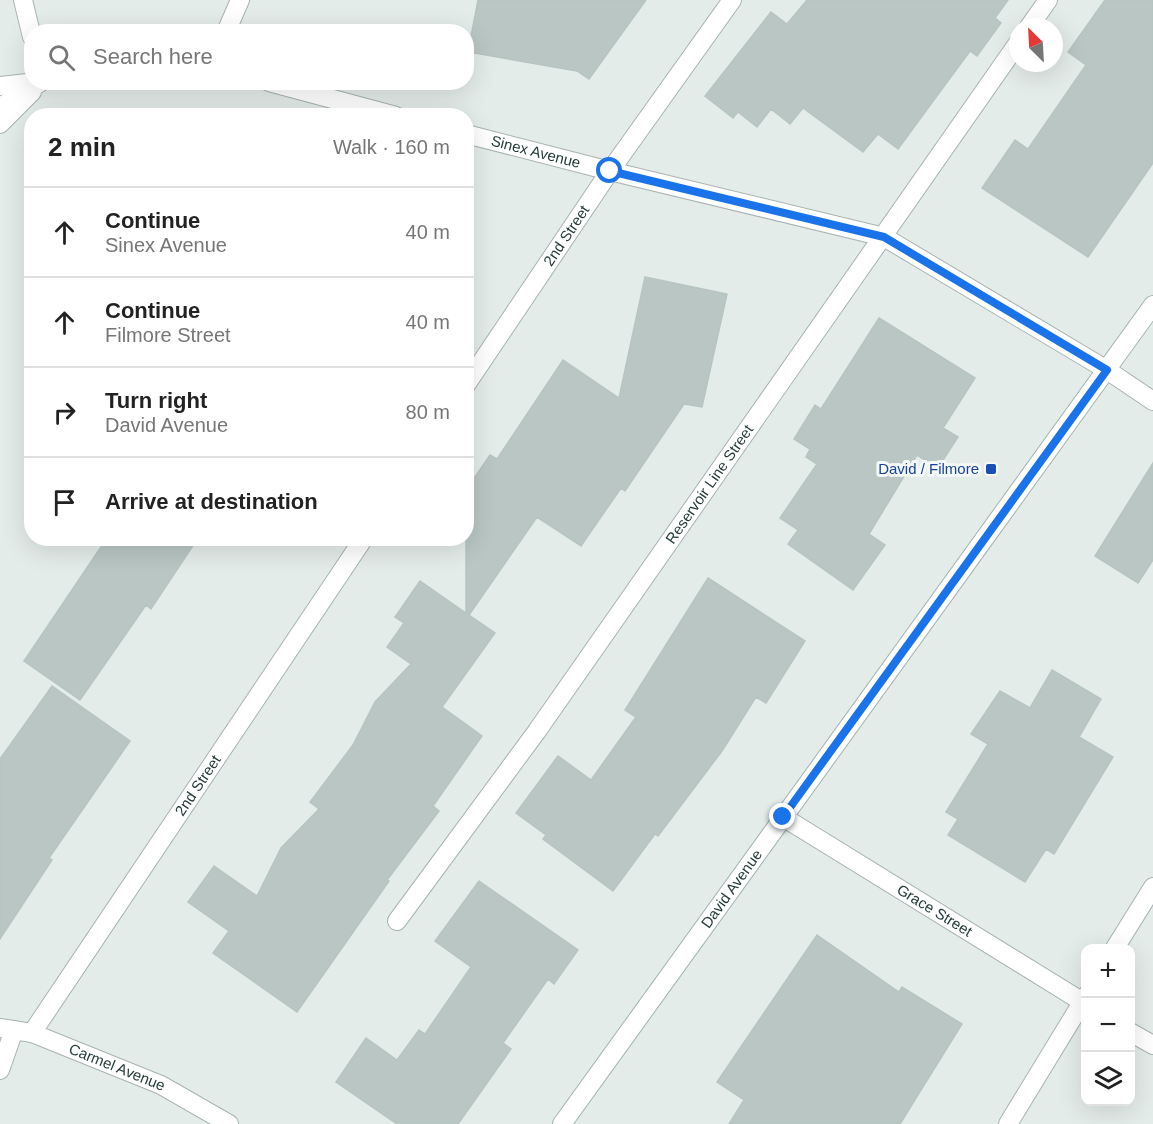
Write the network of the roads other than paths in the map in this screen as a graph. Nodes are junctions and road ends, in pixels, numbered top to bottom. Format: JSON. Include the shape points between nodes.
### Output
{"nodes":[{"id":1,"x":23,"y":0,"type":"edge"},
{"id":2,"x":240,"y":0,"type":"edge"},
{"id":3,"x":732,"y":0,"type":"edge"},
{"id":4,"x":1048,"y":0,"type":"edge"},
{"id":5,"x":1035,"y":18,"type":"edge"},
{"id":6,"x":29,"y":24,"type":"edge"},
{"id":7,"x":230,"y":24,"type":"edge"},
{"id":8,"x":1009,"y":57,"type":"edge"},
{"id":9,"x":24,"y":83,"type":"edge"},
{"id":10,"x":0,"y":86,"type":"edge"},
{"id":11,"x":28,"y":90,"type":"edge"},
{"id":12,"x":33,"y":90,"type":"edge"},
{"id":13,"x":299,"y":90,"type":"edge"},
{"id":14,"x":0,"y":107,"type":"edge"},
{"id":15,"x":366,"y":108,"type":"edge"},
{"id":16,"x":0,"y":123,"type":"edge"},
{"id":17,"x":474,"y":136,"type":"edge"},
{"id":18,"x":610,"y":171,"type":"junction"},
{"id":19,"x":884,"y":237,"type":"junction"},
{"id":20,"x":1153,"y":304,"type":"edge"},
{"id":21,"x":1107,"y":370,"type":"junction"},
{"id":22,"x":474,"y":373,"type":"edge"},
{"id":23,"x":1153,"y":401,"type":"edge"},
{"id":24,"x":358,"y":546,"type":"edge"},
{"id":25,"x":783,"y":817,"type":"junction"},
{"id":26,"x":1153,"y":887,"type":"edge"},
{"id":27,"x":397,"y":921,"type":"dead end"},
{"id":28,"x":1117,"y":944,"type":"edge"},
{"id":29,"x":1081,"y":998,"type":"edge"},
{"id":30,"x":1081,"y":1005,"type":"edge"},
{"id":31,"x":16,"y":1030,"type":"edge"},
{"id":32,"x":1135,"y":1035,"type":"edge"},
{"id":33,"x":1153,"y":1046,"type":"edge"},
{"id":34,"x":0,"y":1070,"type":"edge"},
{"id":35,"x":230,"y":1124,"type":"edge"},
{"id":36,"x":562,"y":1124,"type":"edge"},
{"id":37,"x":1008,"y":1124,"type":"edge"}],
"edges":[{"from":1,"to":6,"type":"street"},
{"from":2,"to":7,"type":"street"},
{"from":3,"to":18,"type":"street","name":"2nd Street"},
{"from":4,"to":5,"type":"street"},
{"from":8,"to":19,"type":"street","name":"Reservoir Line Street"},
{"from":9,"to":10,"type":"street"},
{"from":11,"to":14,"type":"street"},
{"from":12,"to":16,"type":"street"},
{"from":13,"to":15,"type":"street"},
{"from":17,"to":18,"type":"street","name":"Sinex Avenue"},
{"from":18,"to":19,"type":"street","name":"Sinex Avenue"},
{"from":18,"to":22,"type":"street","name":"2nd Street"},
{"from":19,"to":21,"type":"street","name":"Sinex Avenue"},
{"from":19,"to":27,"type":"street","name":"Reservoir Line Street","via":[[544,722]]},
{"from":20,"to":21,"type":"street","name":"David Avenue"},
{"from":21,"to":23,"type":"street","name":"Sinex Avenue"},
{"from":21,"to":25,"type":"street","name":"David Avenue"},
{"from":24,"to":31,"type":"street","name":"2nd Street"},
{"from":25,"to":29,"type":"street","name":"Grace Street"},
{"from":25,"to":36,"type":"street","name":"David Avenue"},
{"from":26,"to":28,"type":"street"},
{"from":30,"to":37,"type":"street"},
{"from":31,"to":34,"type":"street","name":"2nd Street"},
{"from":31,"to":35,"type":"street","name":"Carmel Avenue","via":[[161,1085]]},
{"from":32,"to":33,"type":"street"}]}
